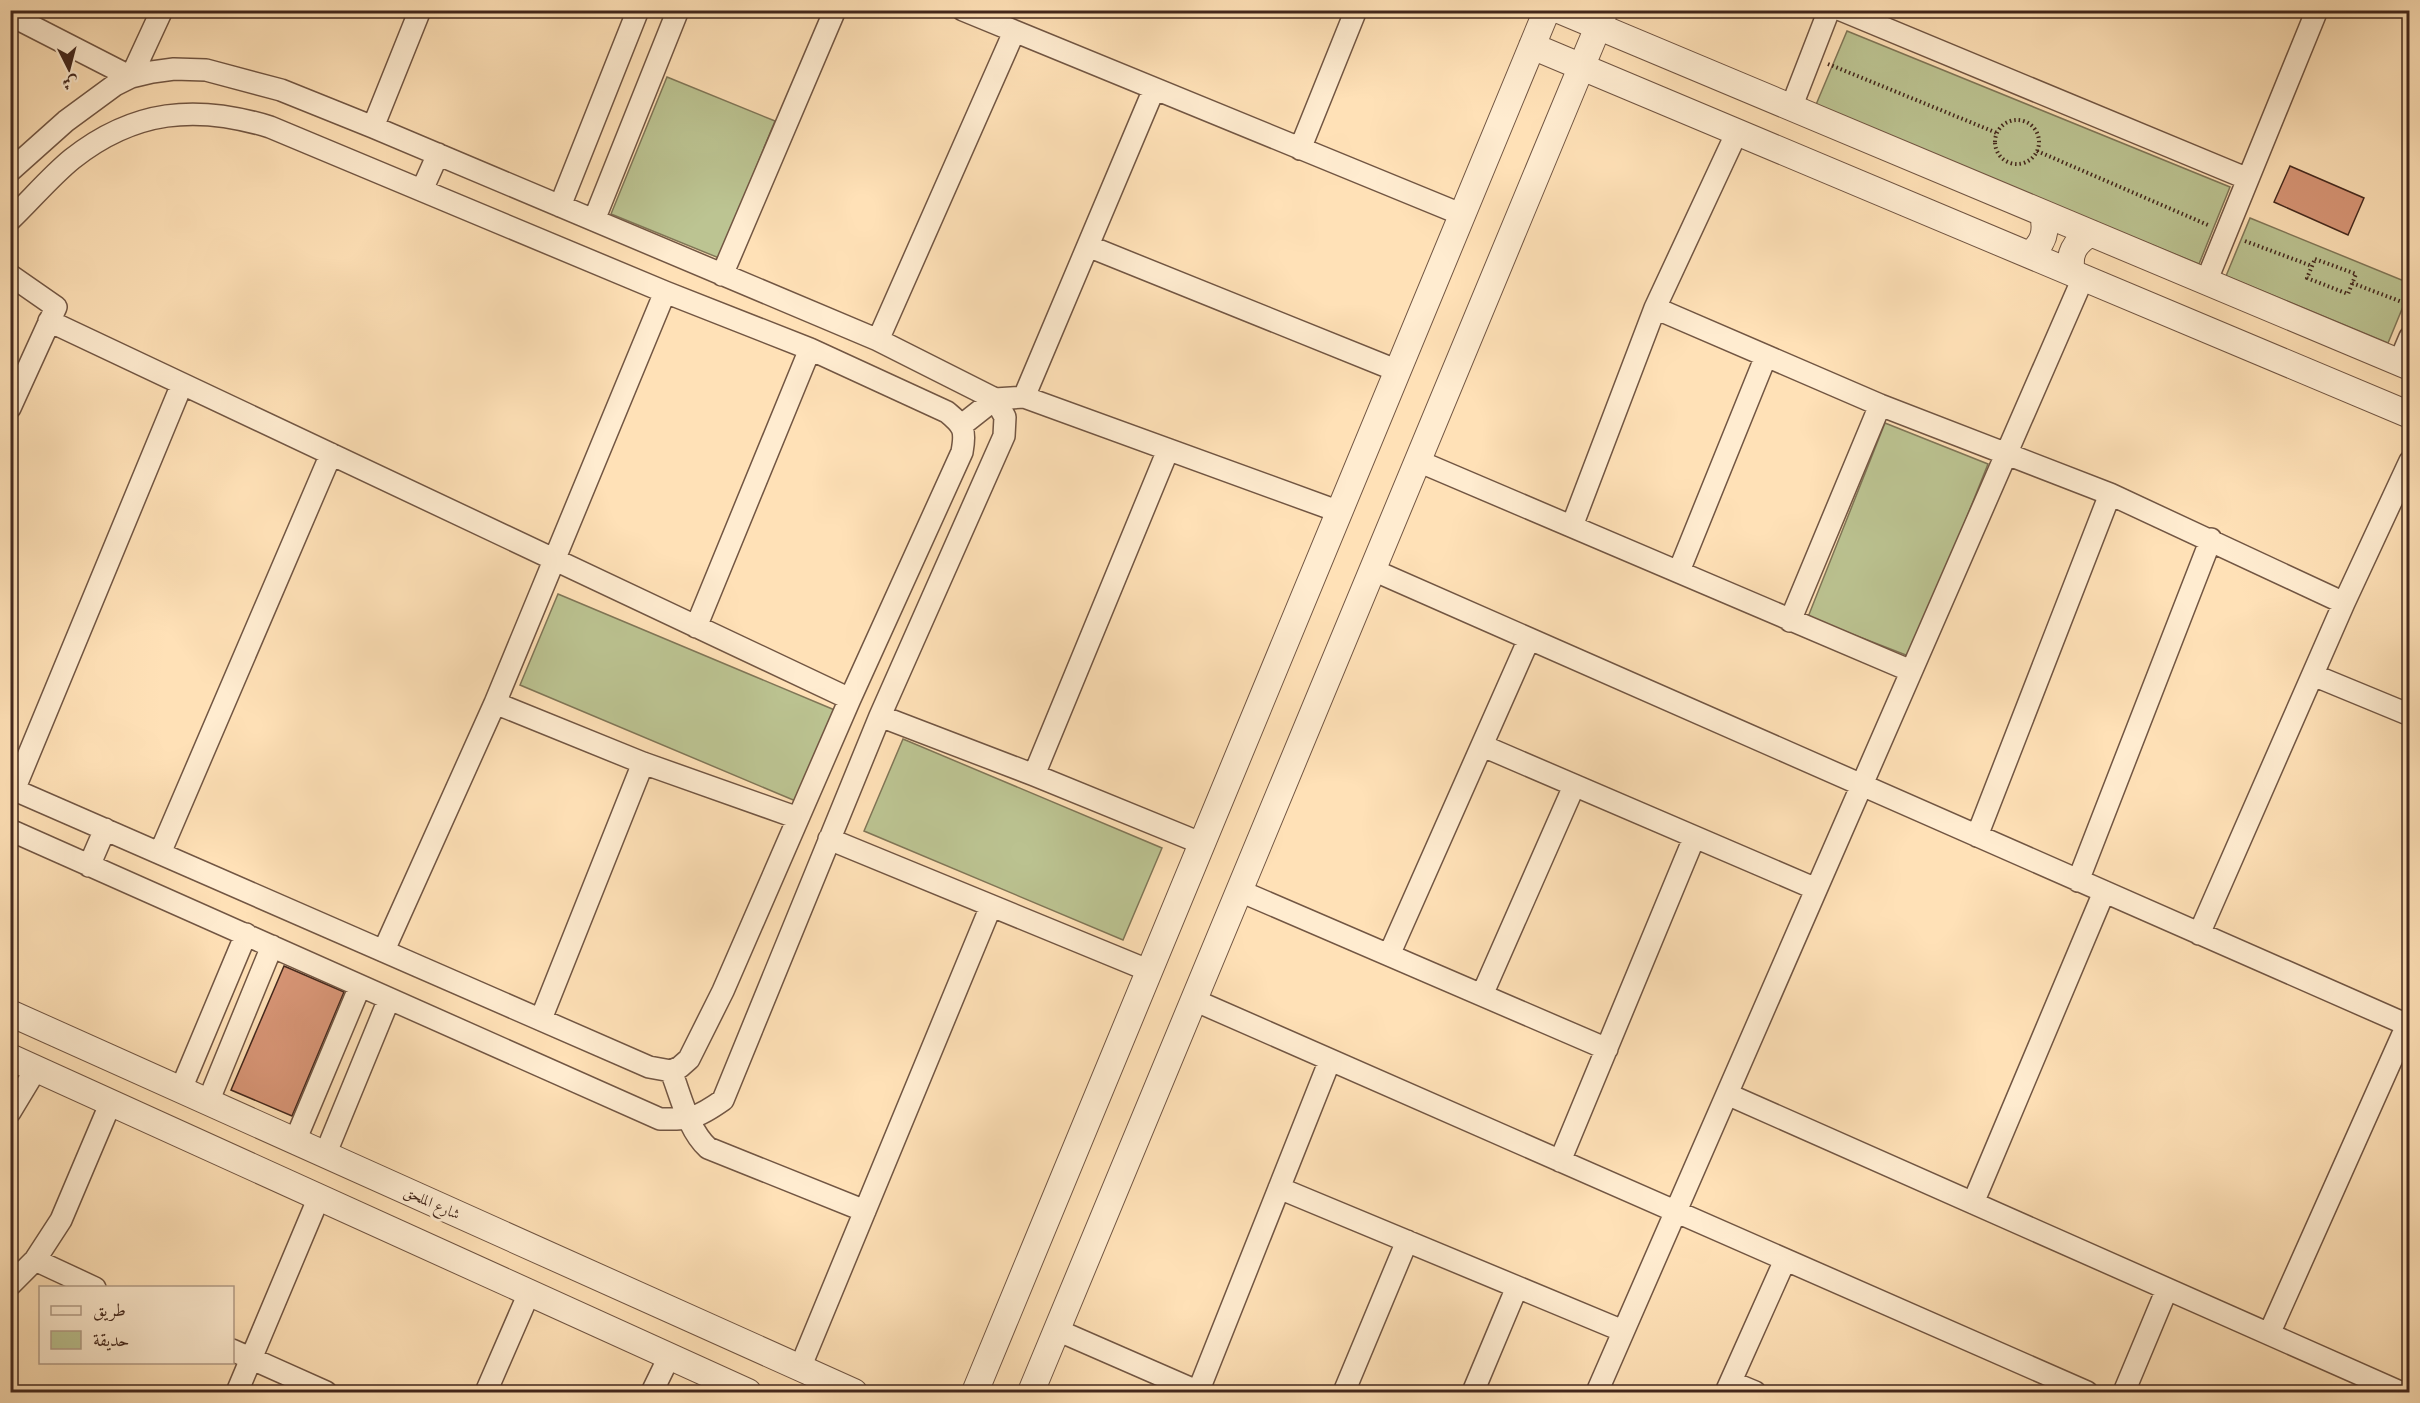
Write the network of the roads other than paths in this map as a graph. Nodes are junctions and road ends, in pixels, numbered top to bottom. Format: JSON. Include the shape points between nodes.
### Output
{"nodes":[{"id":1,"x":162,"y":10,"type":"edge"},
{"id":2,"x":420,"y":10,"type":"edge"},
{"id":3,"x":638,"y":10,"type":"edge"},
{"id":4,"x":678,"y":10,"type":"edge"},
{"id":5,"x":835,"y":10,"type":"edge"},
{"id":6,"x":963,"y":10,"type":"edge"},
{"id":7,"x":1356,"y":10,"type":"edge"},
{"id":8,"x":1547,"y":10,"type":"edge"},
{"id":9,"x":1559,"y":10,"type":"edge"},
{"id":10,"x":1829,"y":10,"type":"edge"},
{"id":11,"x":1841,"y":10,"type":"edge"},
{"id":12,"x":2317,"y":10,"type":"edge"},
{"id":13,"x":10,"y":15,"type":"edge"},
{"id":14,"x":1602,"y":19,"type":"edge"},
{"id":15,"x":1014,"y":32,"type":"junction"},
{"id":16,"x":1532,"y":46,"type":"junction"},
{"id":17,"x":1582,"y":67,"type":"junction"},
{"id":18,"x":131,"y":77,"type":"junction"},
{"id":19,"x":1154,"y":89,"type":"junction"},
{"id":20,"x":1791,"y":108,"type":"junction"},
{"id":21,"x":373,"y":127,"type":"junction"},
{"id":22,"x":1737,"y":132,"type":"junction"},
{"id":23,"x":1300,"y":149,"type":"junction"},
{"id":24,"x":438,"y":154,"type":"junction"},
{"id":25,"x":10,"y":171,"type":"edge"},
{"id":26,"x":2248,"y":179,"type":"junction"},
{"id":27,"x":422,"y":190,"type":"junction"},
{"id":28,"x":560,"y":206,"type":"junction"},
{"id":29,"x":2043,"y":214,"type":"junction"},
{"id":30,"x":1463,"y":215,"type":"junction"},
{"id":31,"x":10,"y":220,"type":"edge"},
{"id":32,"x":594,"y":220,"type":"junction"},
{"id":33,"x":2091,"y":234,"type":"junction"},
{"id":34,"x":1088,"y":246,"type":"junction"},
{"id":35,"x":2029,"y":255,"type":"junction"},
{"id":36,"x":722,"y":274,"type":"junction"},
{"id":37,"x":10,"y":275,"type":"edge"},
{"id":38,"x":2078,"y":275,"type":"junction"},
{"id":39,"x":2206,"y":282,"type":"junction"},
{"id":40,"x":665,"y":292,"type":"junction"},
{"id":41,"x":1655,"y":308,"type":"junction"},
{"id":42,"x":49,"y":321,"type":"junction"},
{"id":43,"x":2409,"y":337,"type":"edge"},
{"id":44,"x":878,"y":340,"type":"junction"},
{"id":45,"x":810,"y":349,"type":"junction"},
{"id":46,"x":1766,"y":356,"type":"junction"},
{"id":47,"x":2404,"y":365,"type":"edge"},
{"id":48,"x":1398,"y":371,"type":"junction"},
{"id":49,"x":182,"y":384,"type":"junction"},
{"id":50,"x":1024,"y":397,"type":"junction"},
{"id":51,"x":995,"y":399,"type":"junction"},
{"id":52,"x":1880,"y":405,"type":"junction"},
{"id":53,"x":10,"y":408,"type":"edge"},
{"id":54,"x":2409,"y":415,"type":"edge"},
{"id":55,"x":962,"y":425,"type":"junction"},
{"id":56,"x":1168,"y":450,"type":"junction"},
{"id":57,"x":331,"y":454,"type":"junction"},
{"id":58,"x":2006,"y":455,"type":"junction"},
{"id":59,"x":1418,"y":461,"type":"junction"},
{"id":60,"x":2409,"y":461,"type":"edge"},
{"id":61,"x":2110,"y":494,"type":"junction"},
{"id":62,"x":1340,"y":512,"type":"junction"},
{"id":63,"x":1572,"y":526,"type":"junction"},
{"id":64,"x":2211,"y":539,"type":"junction"},
{"id":65,"x":555,"y":561,"type":"junction"},
{"id":66,"x":1373,"y":570,"type":"junction"},
{"id":67,"x":1679,"y":571,"type":"junction"},
{"id":68,"x":2344,"y":603,"type":"junction"},
{"id":69,"x":1790,"y":621,"type":"junction"},
{"id":70,"x":696,"y":627,"type":"junction"},
{"id":71,"x":1529,"y":639,"type":"junction"},
{"id":72,"x":1911,"y":671,"type":"junction"},
{"id":73,"x":2313,"y":675,"type":"junction"},
{"id":74,"x":849,"y":699,"type":"junction"},
{"id":75,"x":495,"y":703,"type":"junction"},
{"id":76,"x":2409,"y":715,"type":"edge"},
{"id":77,"x":880,"y":716,"type":"junction"},
{"id":78,"x":1483,"y":746,"type":"junction"},
{"id":79,"x":643,"y":763,"type":"junction"},
{"id":80,"x":1034,"y":775,"type":"junction"},
{"id":81,"x":1861,"y":785,"type":"junction"},
{"id":82,"x":1574,"y":786,"type":"junction"},
{"id":83,"x":12,"y":789,"type":"edge"},
{"id":84,"x":798,"y":818,"type":"junction"},
{"id":85,"x":105,"y":829,"type":"junction"},
{"id":86,"x":10,"y":831,"type":"edge"},
{"id":87,"x":1977,"y":836,"type":"junction"},
{"id":88,"x":1694,"y":838,"type":"junction"},
{"id":89,"x":830,"y":839,"type":"junction"},
{"id":90,"x":1203,"y":844,"type":"junction"},
{"id":91,"x":160,"y":853,"type":"junction"},
{"id":92,"x":89,"y":866,"type":"junction"},
{"id":93,"x":2078,"y":881,"type":"junction"},
{"id":94,"x":1816,"y":889,"type":"junction"},
{"id":95,"x":1240,"y":891,"type":"junction"},
{"id":96,"x":2104,"y":892,"type":"junction"},
{"id":97,"x":991,"y":906,"type":"junction"},
{"id":98,"x":246,"y":934,"type":"junction"},
{"id":99,"x":2199,"y":934,"type":"junction"},
{"id":100,"x":272,"y":946,"type":"junction"},
{"id":101,"x":384,"y":950,"type":"junction"},
{"id":102,"x":1389,"y":955,"type":"junction"},
{"id":103,"x":1150,"y":971,"type":"junction"},
{"id":104,"x":360,"y":986,"type":"junction"},
{"id":105,"x":1482,"y":995,"type":"junction"},
{"id":106,"x":389,"y":999,"type":"junction"},
{"id":107,"x":1194,"y":1000,"type":"junction"},
{"id":108,"x":16,"y":1015,"type":"edge"},
{"id":109,"x":542,"y":1019,"type":"junction"},
{"id":110,"x":2408,"y":1026,"type":"edge"},
{"id":111,"x":76,"y":1042,"type":"junction"},
{"id":112,"x":1607,"y":1049,"type":"junction"},
{"id":113,"x":10,"y":1052,"type":"edge"},
{"id":114,"x":10,"y":1057,"type":"edge"},
{"id":115,"x":1330,"y":1060,"type":"junction"},
{"id":116,"x":671,"y":1071,"type":"junction"},
{"id":117,"x":47,"y":1074,"type":"junction"},
{"id":118,"x":181,"y":1089,"type":"junction"},
{"id":119,"x":1727,"y":1094,"type":"junction"},
{"id":120,"x":208,"y":1101,"type":"junction"},
{"id":121,"x":111,"y":1102,"type":"junction"},
{"id":122,"x":10,"y":1112,"type":"edge"},
{"id":123,"x":690,"y":1119,"type":"junction"},
{"id":124,"x":296,"y":1141,"type":"junction"},
{"id":125,"x":325,"y":1155,"type":"junction"},
{"id":126,"x":1560,"y":1161,"type":"junction"},
{"id":127,"x":1279,"y":1188,"type":"junction"},
{"id":128,"x":319,"y":1197,"type":"junction"},
{"id":129,"x":1973,"y":1203,"type":"junction"},
{"id":130,"x":865,"y":1211,"type":"junction"},
{"id":131,"x":1675,"y":1212,"type":"junction"},
{"id":132,"x":1407,"y":1241,"type":"junction"},
{"id":133,"x":35,"y":1260,"type":"junction"},
{"id":134,"x":1785,"y":1260,"type":"junction"},
{"id":135,"x":10,"y":1285,"type":"edge"},
{"id":136,"x":93,"y":1286,"type":"edge"},
{"id":137,"x":1517,"y":1287,"type":"junction"},
{"id":138,"x":2167,"y":1289,"type":"junction"},
{"id":139,"x":529,"y":1293,"type":"junction"},
{"id":140,"x":1057,"y":1330,"type":"junction"},
{"id":141,"x":1623,"y":1331,"type":"junction"},
{"id":142,"x":2269,"y":1334,"type":"junction"},
{"id":143,"x":242,"y":1354,"type":"edge"},
{"id":144,"x":669,"y":1357,"type":"junction"},
{"id":145,"x":800,"y":1368,"type":"junction"},
{"id":146,"x":1729,"y":1387,"type":"edge"},
{"id":147,"x":237,"y":1392,"type":"edge"},
{"id":148,"x":327,"y":1392,"type":"edge"},
{"id":149,"x":486,"y":1392,"type":"edge"},
{"id":150,"x":652,"y":1392,"type":"edge"},
{"id":151,"x":748,"y":1392,"type":"edge"},
{"id":152,"x":854,"y":1392,"type":"edge"},
{"id":153,"x":975,"y":1392,"type":"edge"},
{"id":154,"x":1032,"y":1392,"type":"edge"},
{"id":155,"x":1198,"y":1392,"type":"edge"},
{"id":156,"x":1344,"y":1392,"type":"edge"},
{"id":157,"x":1473,"y":1392,"type":"edge"},
{"id":158,"x":1597,"y":1392,"type":"edge"},
{"id":159,"x":1755,"y":1392,"type":"edge"},
{"id":160,"x":2087,"y":1392,"type":"edge"},
{"id":161,"x":2124,"y":1392,"type":"edge"},
{"id":162,"x":2400,"y":1392,"type":"edge"}],
"edges":[{"from":1,"to":18,"type":"street"},
{"from":2,"to":21,"type":"street"},
{"from":3,"to":28,"type":"street"},
{"from":4,"to":32,"type":"street"},
{"from":5,"to":36,"type":"street"},
{"from":6,"to":15,"type":"street"},
{"from":7,"to":23,"type":"street"},
{"from":8,"to":16,"type":"street"},
{"from":9,"to":14,"type":"street"},
{"from":10,"to":20,"type":"street"},
{"from":11,"to":26,"type":"street"},
{"from":12,"to":26,"type":"street"},
{"from":13,"to":18,"type":"street"},
{"from":14,"to":17,"type":"street"},
{"from":14,"to":20,"type":"street"},
{"from":15,"to":19,"type":"street"},
{"from":15,"to":44,"type":"street"},
{"from":16,"to":17,"type":"street"},
{"from":16,"to":30,"type":"street"},
{"from":17,"to":22,"type":"street"},
{"from":17,"to":59,"type":"street"},
{"from":18,"to":21,"type":"street","via":[[174,69],[206,70],[281,90]]},
{"from":18,"to":25,"type":"street","via":[[73,115]]},
{"from":19,"to":23,"type":"street"},
{"from":19,"to":34,"type":"street"},
{"from":20,"to":29,"type":"street"},
{"from":21,"to":24,"type":"street"},
{"from":22,"to":35,"type":"street"},
{"from":22,"to":41,"type":"street"},
{"from":23,"to":30,"type":"street"},
{"from":24,"to":27,"type":"street"},
{"from":24,"to":28,"type":"street"},
{"from":26,"to":39,"type":"street"},
{"from":27,"to":31,"type":"street","via":[[251,121],[211,114],[180,114],[150,119],[95,142]]},
{"from":27,"to":40,"type":"street"},
{"from":28,"to":32,"type":"street"},
{"from":29,"to":33,"type":"street"},
{"from":29,"to":35,"type":"street","via":[[2044,237]]},
{"from":30,"to":48,"type":"street"},
{"from":32,"to":36,"type":"street"},
{"from":33,"to":38,"type":"street","via":[[2075,245],[2070,264]]},
{"from":33,"to":39,"type":"street"},
{"from":34,"to":48,"type":"street"},
{"from":34,"to":50,"type":"street"},
{"from":35,"to":38,"type":"street"},
{"from":36,"to":44,"type":"street"},
{"from":37,"to":42,"type":"street","via":[[56,307]]},
{"from":38,"to":54,"type":"street"},
{"from":38,"to":58,"type":"street"},
{"from":39,"to":47,"type":"street"},
{"from":40,"to":45,"type":"street"},
{"from":40,"to":65,"type":"street"},
{"from":41,"to":46,"type":"street"},
{"from":41,"to":63,"type":"street"},
{"from":42,"to":49,"type":"street"},
{"from":42,"to":53,"type":"street"},
{"from":43,"to":47,"type":"street"},
{"from":44,"to":51,"type":"street"},
{"from":45,"to":55,"type":"street","via":[[947,412]]},
{"from":45,"to":70,"type":"street"},
{"from":46,"to":52,"type":"street"},
{"from":46,"to":67,"type":"street"},
{"from":48,"to":62,"type":"street"},
{"from":49,"to":57,"type":"street"},
{"from":49,"to":83,"type":"street"},
{"from":50,"to":51,"type":"street"},
{"from":50,"to":56,"type":"street"},
{"from":51,"to":55,"type":"street"},
{"from":51,"to":77,"type":"street","via":[[1005,417],[1004,436]]},
{"from":52,"to":58,"type":"street"},
{"from":52,"to":69,"type":"street"},
{"from":55,"to":74,"type":"street","via":[[962,452]]},
{"from":56,"to":62,"type":"street"},
{"from":56,"to":80,"type":"street"},
{"from":57,"to":65,"type":"street"},
{"from":57,"to":91,"type":"street"},
{"from":58,"to":61,"type":"street"},
{"from":58,"to":72,"type":"street"},
{"from":59,"to":63,"type":"street"},
{"from":59,"to":66,"type":"street"},
{"from":60,"to":68,"type":"street"},
{"from":61,"to":64,"type":"street"},
{"from":61,"to":87,"type":"street"},
{"from":62,"to":90,"type":"street"},
{"from":63,"to":67,"type":"street"},
{"from":64,"to":68,"type":"street"},
{"from":64,"to":93,"type":"street"},
{"from":65,"to":70,"type":"street"},
{"from":65,"to":75,"type":"street"},
{"from":66,"to":71,"type":"street"},
{"from":66,"to":95,"type":"street"},
{"from":67,"to":69,"type":"street"},
{"from":68,"to":73,"type":"street"},
{"from":69,"to":72,"type":"street"},
{"from":70,"to":74,"type":"street"},
{"from":71,"to":78,"type":"street"},
{"from":71,"to":81,"type":"street"},
{"from":72,"to":81,"type":"street"},
{"from":73,"to":76,"type":"street"},
{"from":73,"to":99,"type":"street"},
{"from":74,"to":84,"type":"street"},
{"from":75,"to":79,"type":"street"},
{"from":75,"to":101,"type":"street"},
{"from":77,"to":80,"type":"street"},
{"from":77,"to":89,"type":"street"},
{"from":78,"to":82,"type":"street"},
{"from":78,"to":102,"type":"street"},
{"from":79,"to":84,"type":"street"},
{"from":79,"to":109,"type":"street"},
{"from":80,"to":90,"type":"street"},
{"from":81,"to":87,"type":"street"},
{"from":81,"to":94,"type":"street"},
{"from":82,"to":88,"type":"street"},
{"from":82,"to":105,"type":"street"},
{"from":83,"to":85,"type":"street"},
{"from":84,"to":116,"type":"street","via":[[699,1040],[685,1064]]},
{"from":85,"to":91,"type":"street"},
{"from":85,"to":92,"type":"street"},
{"from":86,"to":92,"type":"street"},
{"from":87,"to":93,"type":"street"},
{"from":88,"to":94,"type":"street"},
{"from":88,"to":112,"type":"street"},
{"from":89,"to":97,"type":"street"},
{"from":89,"to":123,"type":"street","via":[[723,1100]]},
{"from":90,"to":103,"type":"street"},
{"from":91,"to":101,"type":"street"},
{"from":92,"to":98,"type":"street"},
{"from":93,"to":96,"type":"street"},
{"from":94,"to":119,"type":"street"},
{"from":95,"to":102,"type":"street"},
{"from":95,"to":107,"type":"street"},
{"from":96,"to":99,"type":"street"},
{"from":96,"to":129,"type":"street"},
{"from":97,"to":103,"type":"street"},
{"from":97,"to":130,"type":"street"},
{"from":98,"to":100,"type":"street"},
{"from":98,"to":118,"type":"street"},
{"from":99,"to":110,"type":"street"},
{"from":100,"to":104,"type":"street"},
{"from":100,"to":120,"type":"street"},
{"from":101,"to":109,"type":"street"},
{"from":102,"to":105,"type":"street"},
{"from":103,"to":153,"type":"street"},
{"from":104,"to":106,"type":"street"},
{"from":104,"to":124,"type":"street"},
{"from":105,"to":112,"type":"street"},
{"from":106,"to":123,"type":"street","via":[[660,1119]]},
{"from":106,"to":125,"type":"street"},
{"from":107,"to":115,"type":"street"},
{"from":107,"to":140,"type":"street"},
{"from":108,"to":111,"type":"street","name":"شارع الملحق"},
{"from":108,"to":113,"type":"street","via":[[24,1029]]},
{"from":109,"to":116,"type":"street","via":[[649,1066]]},
{"from":110,"to":142,"type":"street"},
{"from":111,"to":117,"type":"street","via":[[62,1053],[57,1070]]},
{"from":111,"to":118,"type":"street","name":"شارع الملحق"},
{"from":112,"to":126,"type":"street"},
{"from":114,"to":117,"type":"street"},
{"from":115,"to":126,"type":"street"},
{"from":115,"to":127,"type":"street"},
{"from":116,"to":123,"type":"street"},
{"from":117,"to":121,"type":"street"},
{"from":117,"to":122,"type":"street"},
{"from":118,"to":120,"type":"street","name":"شارع الملحق"},
{"from":119,"to":129,"type":"street"},
{"from":119,"to":131,"type":"street"},
{"from":120,"to":124,"type":"street","name":"شارع الملحق"},
{"from":121,"to":128,"type":"street"},
{"from":121,"to":133,"type":"street","via":[[62,1220]]},
{"from":123,"to":130,"type":"street","via":[[708,1148]]},
{"from":124,"to":125,"type":"street","name":"شارع الملحق"},
{"from":125,"to":145,"type":"street","name":"شارع الملحق"},
{"from":126,"to":131,"type":"street"},
{"from":127,"to":132,"type":"street"},
{"from":127,"to":155,"type":"street"},
{"from":128,"to":139,"type":"street"},
{"from":128,"to":143,"type":"street"},
{"from":129,"to":138,"type":"street"},
{"from":130,"to":145,"type":"street"},
{"from":131,"to":134,"type":"street"},
{"from":131,"to":141,"type":"street"},
{"from":132,"to":137,"type":"street"},
{"from":132,"to":156,"type":"street"},
{"from":133,"to":135,"type":"street"},
{"from":133,"to":136,"type":"street"},
{"from":134,"to":146,"type":"street"},
{"from":134,"to":160,"type":"street"},
{"from":137,"to":141,"type":"street"},
{"from":137,"to":157,"type":"street"},
{"from":138,"to":142,"type":"street"},
{"from":138,"to":161,"type":"street"},
{"from":139,"to":144,"type":"street"},
{"from":139,"to":149,"type":"street"},
{"from":140,"to":154,"type":"street"},
{"from":140,"to":155,"type":"street"},
{"from":141,"to":158,"type":"street"},
{"from":142,"to":162,"type":"street"},
{"from":143,"to":147,"type":"street"},
{"from":143,"to":148,"type":"street"},
{"from":144,"to":150,"type":"street"},
{"from":144,"to":151,"type":"street"},
{"from":145,"to":152,"type":"street","name":"شارع الملحق"},
{"from":146,"to":159,"type":"street"}]}
